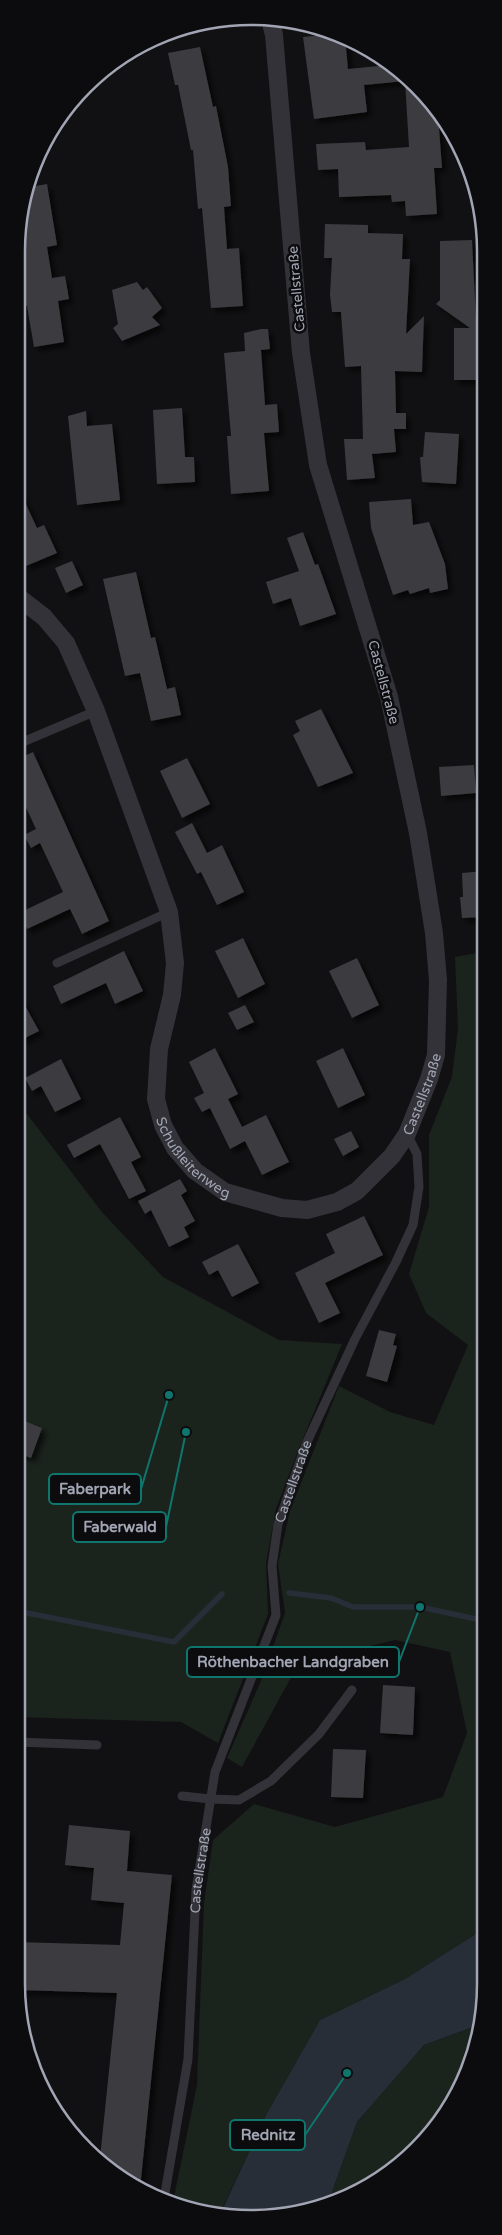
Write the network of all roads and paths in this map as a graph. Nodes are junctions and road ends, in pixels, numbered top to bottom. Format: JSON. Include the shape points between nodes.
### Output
{"nodes":[{"id":1,"x":272,"y":26,"type":"edge"},
{"id":2,"x":25,"y":602,"type":"edge"},
{"id":3,"x":96,"y":711,"type":"junction"},
{"id":4,"x":25,"y":741,"type":"edge"},
{"id":5,"x":169,"y":912,"type":"junction"},
{"id":6,"x":57,"y":963,"type":"dead end"},
{"id":7,"x":407,"y":1134,"type":"junction"},
{"id":8,"x":352,"y":1690,"type":"dead end"},
{"id":9,"x":25,"y":1742,"type":"edge"},
{"id":10,"x":97,"y":1745,"type":"dead end"},
{"id":11,"x":182,"y":1796,"type":"dead end"},
{"id":12,"x":211,"y":1800,"type":"junction"},
{"id":13,"x":165,"y":2193,"type":"edge"}],
"edges":[{"from":1,"to":7,"type":"street","name":"Castellstraße","via":[[301,353],[318,465],[389,697],[418,833],[434,933],[438,980],[436,1055],[430,1079]]},
{"from":2,"to":3,"type":"street","name":"Schußleitenweg","via":[[44,617],[66,643]]},
{"from":3,"to":4,"type":"lane"},
{"from":3,"to":5,"type":"street","name":"Schußleitenweg"},
{"from":5,"to":6,"type":"lane"},
{"from":5,"to":7,"type":"street","name":"Schußleitenweg","via":[[175,963],[172,995],[159,1049],[156,1099],[163,1125],[175,1148],[196,1171],[225,1192],[282,1208],[307,1210],[337,1202],[357,1192],[386,1163]]},
{"from":7,"to":12,"type":"lane","name":"Castellstraße","via":[[417,1154],[419,1187],[413,1225],[306,1444],[281,1515],[272,1566],[276,1615],[215,1772]]},
{"from":8,"to":12,"type":"lane","via":[[319,1734],[271,1781],[239,1800]]},
{"from":9,"to":10,"type":"lane"},
{"from":11,"to":12,"type":"lane"},
{"from":12,"to":13,"type":"lane","name":"Castellstraße","via":[[196,1890],[188,2059]]}]}
